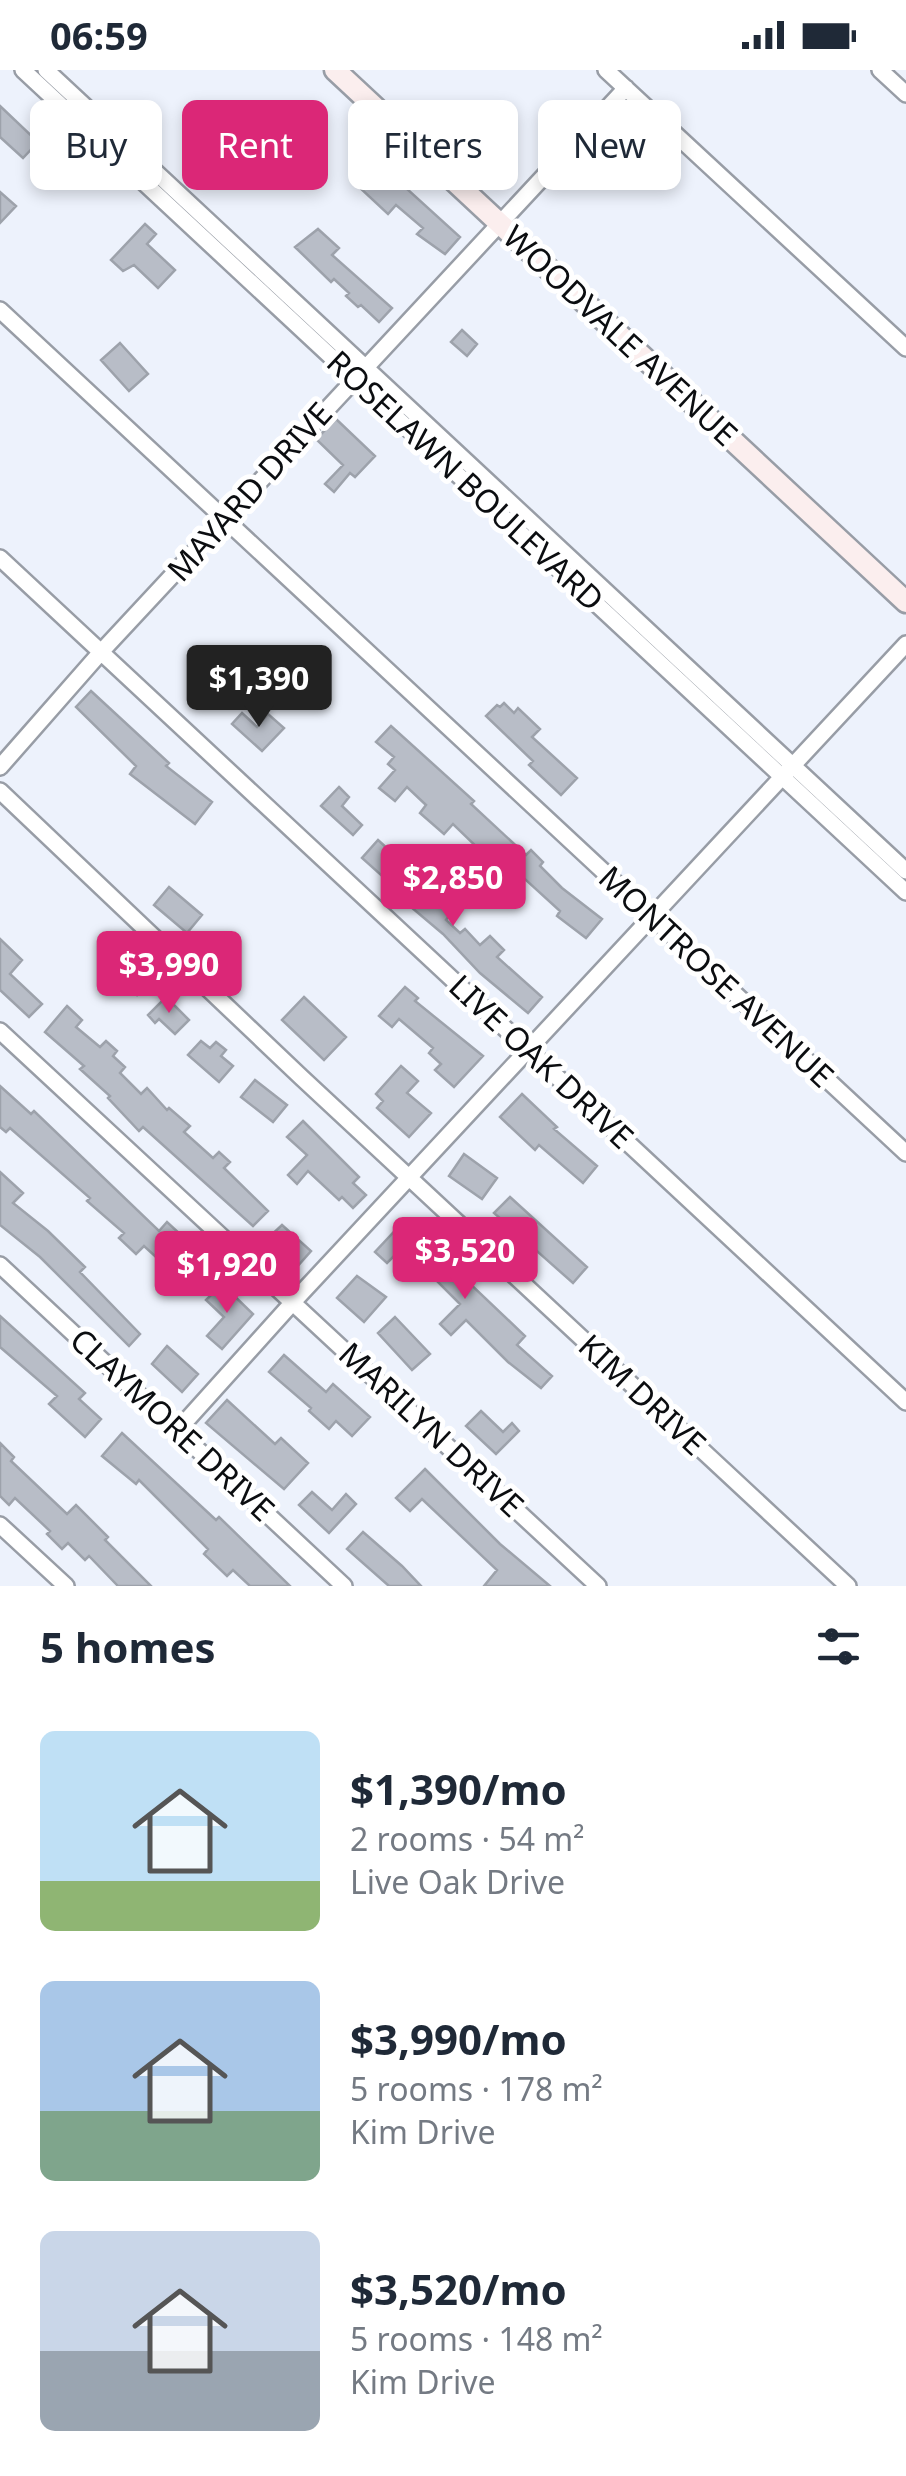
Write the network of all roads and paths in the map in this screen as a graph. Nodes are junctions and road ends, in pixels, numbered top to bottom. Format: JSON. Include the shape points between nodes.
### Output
{"nodes":[{"id":1,"x":23,"y":70,"type":"edge"},
{"id":2,"x":46,"y":70,"type":"edge"},
{"id":3,"x":334,"y":70,"type":"edge"},
{"id":4,"x":606,"y":70,"type":"edge"},
{"id":5,"x":880,"y":70,"type":"edge"},
{"id":6,"x":626,"y":88,"type":"junction"},
{"id":7,"x":906,"y":94,"type":"edge"},
{"id":8,"x":60,"y":100,"type":"edge"},
{"id":9,"x":74,"y":100,"type":"edge"},
{"id":10,"x":162,"y":188,"type":"edge"},
{"id":11,"x":499,"y":223,"type":"junction"},
{"id":12,"x":0,"y":310,"type":"edge"},
{"id":13,"x":906,"y":348,"type":"edge"},
{"id":14,"x":360,"y":372,"type":"junction"},
{"id":15,"x":226,"y":520,"type":"junction"},
{"id":16,"x":0,"y":558,"type":"edge"},
{"id":17,"x":906,"y":602,"type":"edge"},
{"id":18,"x":906,"y":644,"type":"edge"},
{"id":19,"x":101,"y":652,"type":"junction"},
{"id":20,"x":0,"y":767,"type":"edge"},
{"id":21,"x":787,"y":770,"type":"junction"},
{"id":22,"x":0,"y":791,"type":"edge"},
{"id":23,"x":906,"y":871,"type":"edge"},
{"id":24,"x":906,"y":890,"type":"edge"},
{"id":25,"x":651,"y":916,"type":"junction"},
{"id":26,"x":0,"y":1031,"type":"edge"},
{"id":27,"x":529,"y":1050,"type":"junction"},
{"id":28,"x":906,"y":1152,"type":"edge"},
{"id":29,"x":410,"y":1176,"type":"junction"},
{"id":30,"x":0,"y":1265,"type":"edge"},
{"id":31,"x":294,"y":1301,"type":"junction"},
{"id":32,"x":906,"y":1402,"type":"edge"},
{"id":33,"x":177,"y":1431,"type":"junction"},
{"id":34,"x":0,"y":1525,"type":"edge"},
{"id":35,"x":66,"y":1586,"type":"edge"},
{"id":36,"x":344,"y":1586,"type":"edge"},
{"id":37,"x":598,"y":1586,"type":"edge"},
{"id":38,"x":848,"y":1586,"type":"edge"}],
"edges":[{"from":1,"to":8,"type":"street","name":"ROSELAWN BOULEVARD"},
{"from":2,"to":9,"type":"street","name":"ROSELAWN BOULEVARD"},
{"from":3,"to":11,"type":"street","name":"WOODVALE AVENUE"},
{"from":4,"to":6,"type":"street"},
{"from":5,"to":7,"type":"street"},
{"from":6,"to":11,"type":"street","name":"MAYARD DRIVE"},
{"from":6,"to":13,"type":"street"},
{"from":10,"to":14,"type":"street","name":"ROSELAWN BOULEVARD"},
{"from":11,"to":14,"type":"street","name":"MAYARD DRIVE"},
{"from":11,"to":17,"type":"street","name":"WOODVALE AVENUE"},
{"from":12,"to":15,"type":"street","name":"MONTROSE AVENUE"},
{"from":14,"to":15,"type":"street","name":"MAYARD DRIVE"},
{"from":14,"to":21,"type":"street","name":"ROSELAWN BOULEVARD"},
{"from":15,"to":19,"type":"street","name":"MAYARD DRIVE"},
{"from":15,"to":25,"type":"street","name":"MONTROSE AVENUE"},
{"from":16,"to":19,"type":"street","name":"LIVE OAK DRIVE"},
{"from":18,"to":21,"type":"street"},
{"from":19,"to":20,"type":"street","name":"MAYARD DRIVE"},
{"from":19,"to":27,"type":"street","name":"LIVE OAK DRIVE"},
{"from":21,"to":23,"type":"street","name":"ROSELAWN BOULEVARD"},
{"from":21,"to":24,"type":"street","name":"ROSELAWN BOULEVARD"},
{"from":21,"to":25,"type":"street"},
{"from":22,"to":29,"type":"street","name":"KIM DRIVE"},
{"from":25,"to":27,"type":"street"},
{"from":25,"to":28,"type":"street","name":"MONTROSE AVENUE"},
{"from":26,"to":31,"type":"street","name":"MARILYN DRIVE"},
{"from":27,"to":29,"type":"street"},
{"from":27,"to":32,"type":"street","name":"LIVE OAK DRIVE"},
{"from":29,"to":31,"type":"street"},
{"from":29,"to":38,"type":"street","name":"KIM DRIVE"},
{"from":30,"to":33,"type":"street","name":"CLAYMORE DRIVE"},
{"from":31,"to":33,"type":"street"},
{"from":31,"to":37,"type":"street","name":"MARILYN DRIVE"},
{"from":33,"to":36,"type":"street","name":"CLAYMORE DRIVE"},
{"from":34,"to":35,"type":"street"}]}
